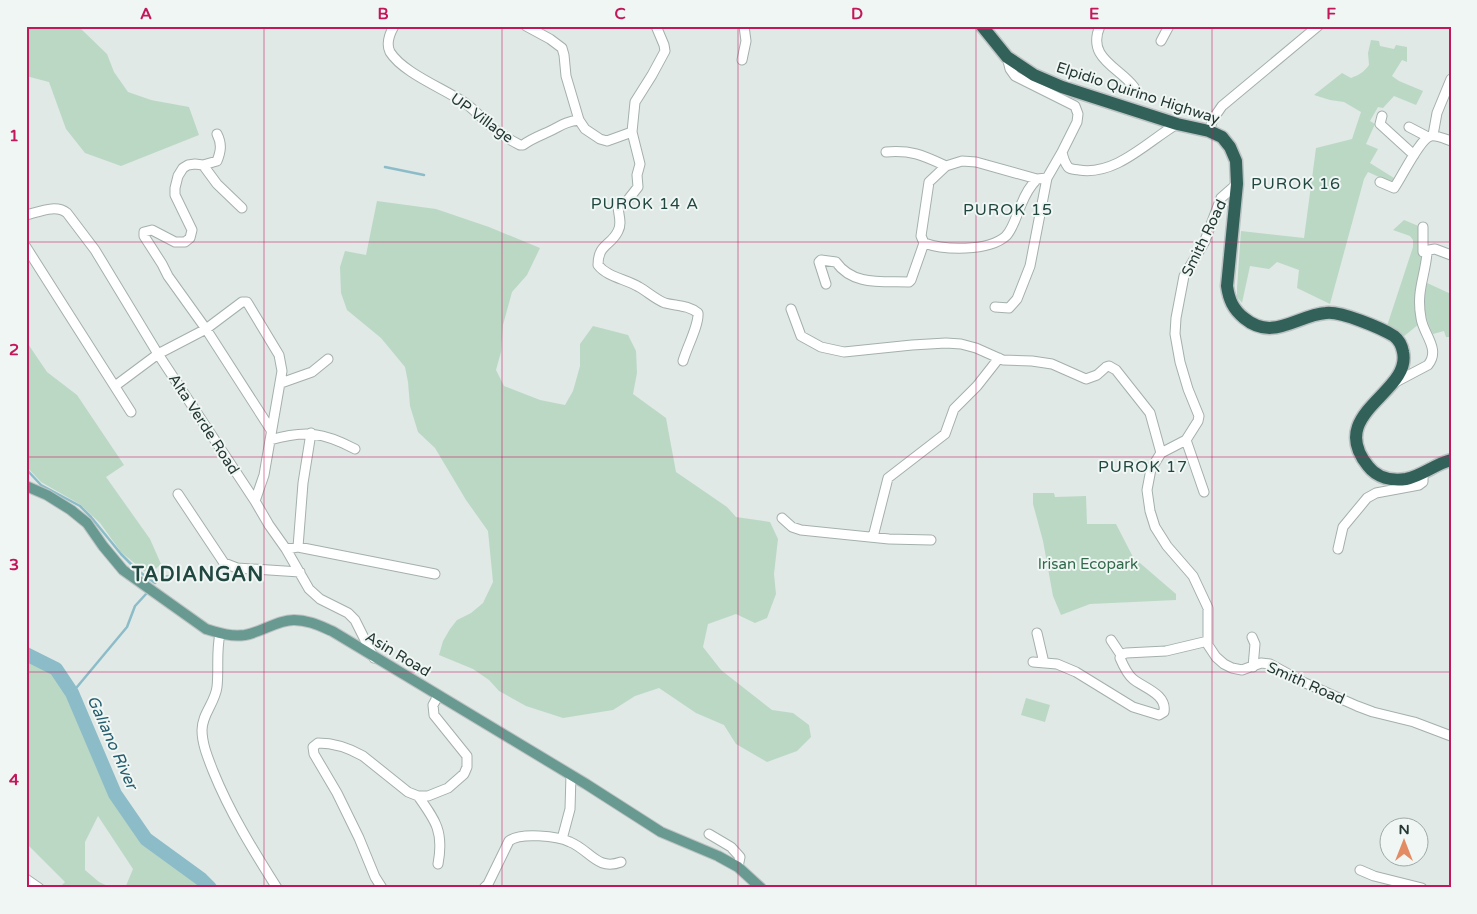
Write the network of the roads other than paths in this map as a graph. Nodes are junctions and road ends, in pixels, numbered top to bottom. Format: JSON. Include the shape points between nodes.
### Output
{"nodes":[{"id":1,"x":394,"y":26,"type":"edge"},
{"id":2,"x":526,"y":26,"type":"edge"},
{"id":3,"x":656,"y":26,"type":"edge"},
{"id":4,"x":744,"y":26,"type":"edge"},
{"id":5,"x":982,"y":26,"type":"edge"},
{"id":6,"x":1100,"y":26,"type":"edge"},
{"id":7,"x":1169,"y":26,"type":"edge"},
{"id":8,"x":1318,"y":26,"type":"edge"},
{"id":9,"x":1162,"y":42,"type":"dead end"},
{"id":10,"x":1007,"y":57,"type":"junction"},
{"id":11,"x":742,"y":60,"type":"dead end"},
{"id":12,"x":1451,"y":79,"type":"edge"},
{"id":13,"x":1134,"y":87,"type":"dead end"},
{"id":14,"x":1382,"y":116,"type":"dead end"},
{"id":15,"x":579,"y":120,"type":"junction"},
{"id":16,"x":1177,"y":124,"type":"junction"},
{"id":17,"x":1409,"y":127,"type":"dead end"},
{"id":18,"x":1209,"y":131,"type":"junction"},
{"id":19,"x":632,"y":132,"type":"junction"},
{"id":20,"x":218,"y":134,"type":"dead end"},
{"id":21,"x":1430,"y":136,"type":"junction"},
{"id":22,"x":1451,"y":141,"type":"edge"},
{"id":23,"x":886,"y":152,"type":"dead end"},
{"id":24,"x":1062,"y":152,"type":"junction"},
{"id":25,"x":1414,"y":155,"type":"junction"},
{"id":26,"x":203,"y":166,"type":"junction"},
{"id":27,"x":946,"y":166,"type":"junction"},
{"id":28,"x":1042,"y":178,"type":"junction"},
{"id":29,"x":1380,"y":182,"type":"dead end"},
{"id":30,"x":1237,"y":184,"type":"junction"},
{"id":31,"x":242,"y":208,"type":"dead end"},
{"id":32,"x":26,"y":215,"type":"edge"},
{"id":33,"x":1423,"y":227,"type":"dead end"},
{"id":34,"x":924,"y":243,"type":"junction"},
{"id":35,"x":26,"y":247,"type":"edge"},
{"id":36,"x":1427,"y":253,"type":"junction"},
{"id":37,"x":1451,"y":255,"type":"edge"},
{"id":38,"x":826,"y":284,"type":"dead end"},
{"id":39,"x":995,"y":307,"type":"dead end"},
{"id":40,"x":791,"y":310,"type":"dead end"},
{"id":41,"x":206,"y":329,"type":"junction"},
{"id":42,"x":158,"y":354,"type":"junction"},
{"id":43,"x":998,"y":358,"type":"junction"},
{"id":44,"x":328,"y":359,"type":"dead end"},
{"id":45,"x":684,"y":361,"type":"dead end"},
{"id":46,"x":281,"y":383,"type":"junction"},
{"id":47,"x":1392,"y":384,"type":"junction"},
{"id":48,"x":115,"y":386,"type":"junction"},
{"id":49,"x":131,"y":412,"type":"dead end"},
{"id":50,"x":271,"y":430,"type":"junction"},
{"id":51,"x":311,"y":433,"type":"junction"},
{"id":52,"x":270,"y":440,"type":"junction"},
{"id":53,"x":1186,"y":440,"type":"junction"},
{"id":54,"x":355,"y":450,"type":"dead end"},
{"id":55,"x":1161,"y":453,"type":"junction"},
{"id":56,"x":1451,"y":460,"type":"edge"},
{"id":57,"x":1423,"y":473,"type":"junction"},
{"id":58,"x":26,"y":486,"type":"edge"},
{"id":59,"x":1204,"y":492,"type":"dead end"},
{"id":60,"x":178,"y":494,"type":"dead end"},
{"id":61,"x":255,"y":501,"type":"junction"},
{"id":62,"x":782,"y":518,"type":"dead end"},
{"id":63,"x":874,"y":537,"type":"junction"},
{"id":64,"x":931,"y":540,"type":"dead end"},
{"id":65,"x":298,"y":547,"type":"junction"},
{"id":66,"x":286,"y":549,"type":"junction"},
{"id":67,"x":1338,"y":549,"type":"dead end"},
{"id":68,"x":300,"y":572,"type":"junction"},
{"id":69,"x":436,"y":574,"type":"dead end"},
{"id":70,"x":1037,"y":633,"type":"dead end"},
{"id":71,"x":220,"y":634,"type":"junction"},
{"id":72,"x":1252,"y":637,"type":"dead end"},
{"id":73,"x":1111,"y":640,"type":"dead end"},
{"id":74,"x":1208,"y":641,"type":"junction"},
{"id":75,"x":1121,"y":655,"type":"junction"},
{"id":76,"x":374,"y":658,"type":"junction"},
{"id":77,"x":1033,"y":662,"type":"dead end"},
{"id":78,"x":1044,"y":663,"type":"junction"},
{"id":79,"x":1253,"y":667,"type":"junction"},
{"id":80,"x":438,"y":696,"type":"junction"},
{"id":81,"x":1451,"y":736,"type":"edge"},
{"id":82,"x":571,"y":775,"type":"junction"},
{"id":83,"x":418,"y":796,"type":"junction"},
{"id":84,"x":709,"y":834,"type":"dead end"},
{"id":85,"x":562,"y":839,"type":"junction"},
{"id":86,"x":621,"y":862,"type":"dead end"},
{"id":87,"x":438,"y":864,"type":"dead end"},
{"id":88,"x":738,"y":866,"type":"junction"},
{"id":89,"x":1360,"y":870,"type":"dead end"},
{"id":90,"x":26,"y":879,"type":"edge"},
{"id":91,"x":39,"y":888,"type":"edge"},
{"id":92,"x":277,"y":888,"type":"edge"},
{"id":93,"x":382,"y":888,"type":"edge"},
{"id":94,"x":484,"y":888,"type":"edge"},
{"id":95,"x":761,"y":888,"type":"edge"},
{"id":96,"x":1422,"y":888,"type":"edge"}],
"edges":[{"from":1,"to":15,"type":"street","name":"UP Village","via":[[388,46],[398,60],[419,77],[466,104],[492,128],[520,145],[566,122]]},
{"from":2,"to":15,"type":"street","via":[[562,48],[566,76]]},
{"from":3,"to":19,"type":"street","via":[[665,51],[635,102]]},
{"from":4,"to":11,"type":"street","via":[[746,41]]},
{"from":5,"to":10,"type":"highway","name":"Elpidio Quirino Highway"},
{"from":6,"to":13,"type":"street","via":[[1097,48],[1103,58]]},
{"from":7,"to":9,"type":"street"},
{"from":8,"to":18,"type":"street","via":[[1222,106]]},
{"from":10,"to":16,"type":"highway","name":"Elpidio Quirino Highway","via":[[1034,75],[1062,87]]},
{"from":10,"to":24,"type":"street","via":[[1015,76],[1075,106],[1076,122]]},
{"from":12,"to":21,"type":"street"},
{"from":14,"to":25,"type":"street","via":[[1380,124]]},
{"from":15,"to":19,"type":"street","via":[[585,129],[607,141]]},
{"from":16,"to":18,"type":"highway","name":"Elpidio Quirino Highway"},
{"from":16,"to":24,"type":"street","via":[[1122,161],[1105,168],[1071,169]]},
{"from":17,"to":21,"type":"street"},
{"from":18,"to":30,"type":"highway","name":"Elpidio Quirino Highway","via":[[1230,146],[1236,161]]},
{"from":19,"to":45,"type":"street","via":[[640,164],[638,187],[627,201],[618,203],[618,232],[600,250],[598,265],[657,299],[698,313],[699,320]]},
{"from":20,"to":26,"type":"street","via":[[222,144],[217,161]]},
{"from":21,"to":22,"type":"street"},
{"from":21,"to":25,"type":"street"},
{"from":23,"to":27,"type":"street","via":[[905,151]]},
{"from":24,"to":28,"type":"street"},
{"from":25,"to":29,"type":"street","via":[[1394,188]]},
{"from":26,"to":31,"type":"street"},
{"from":26,"to":41,"type":"street","via":[[195,164],[183,168],[175,188],[177,201],[192,230],[190,238],[175,242],[152,230],[144,232],[144,236]]},
{"from":27,"to":28,"type":"street","via":[[962,161],[976,162]]},
{"from":27,"to":34,"type":"street","via":[[929,182],[921,236]]},
{"from":28,"to":34,"type":"street","via":[[1022,203],[1006,236],[962,249]]},
{"from":28,"to":39,"type":"street","via":[[1030,266],[1017,299],[1009,308]]},
{"from":30,"to":47,"type":"highway","name":"Elpidio Quirino Highway","via":[[1227,286],[1234,310],[1250,323],[1264,327],[1283,326],[1325,313],[1339,313],[1384,331],[1395,337],[1403,349],[1404,363]]},
{"from":30,"to":53,"type":"street","name":"Smith Road","via":[[1221,198],[1204,243],[1184,276],[1176,318],[1176,341],[1188,390],[1199,416],[1196,427]]},
{"from":32,"to":42,"type":"street","name":"Alta Verde Road","via":[[56,209],[67,213],[95,250]]},
{"from":33,"to":36,"type":"street","via":[[1424,252]]},
{"from":34,"to":38,"type":"street","via":[[909,282],[862,281],[841,269],[836,262],[821,260]]},
{"from":35,"to":48,"type":"street"},
{"from":36,"to":37,"type":"street","via":[[1436,249]]},
{"from":36,"to":47,"type":"street","via":[[1419,305],[1421,320],[1431,342],[1432,360]]},
{"from":40,"to":43,"type":"street","via":[[801,336],[832,350],[853,352],[946,343],[976,348]]},
{"from":41,"to":42,"type":"street"},
{"from":41,"to":46,"type":"street","via":[[242,302],[248,302],[282,362]]},
{"from":41,"to":50,"type":"street"},
{"from":42,"to":48,"type":"street"},
{"from":42,"to":61,"type":"street","name":"Alta Verde Road"},
{"from":43,"to":55,"type":"street","via":[[1052,364],[1086,378],[1112,367],[1150,413]]},
{"from":43,"to":63,"type":"street","via":[[954,409],[945,434],[890,476]]},
{"from":44,"to":46,"type":"street","via":[[312,372]]},
{"from":46,"to":50,"type":"street"},
{"from":47,"to":57,"type":"highway","name":"Elpidio Quirino Highway","via":[[1361,421],[1357,431],[1358,447],[1368,466],[1383,478],[1403,479]]},
{"from":48,"to":49,"type":"street"},
{"from":50,"to":52,"type":"street"},
{"from":51,"to":52,"type":"street"},
{"from":51,"to":54,"type":"street","via":[[324,435]]},
{"from":51,"to":65,"type":"street"},
{"from":52,"to":61,"type":"street","via":[[264,475]]},
{"from":53,"to":55,"type":"street"},
{"from":53,"to":59,"type":"street"},
{"from":55,"to":74,"type":"street","via":[[1149,478],[1150,511],[1160,536],[1193,576],[1208,608]]},
{"from":56,"to":57,"type":"highway","name":"Elpidio Quirino Highway"},
{"from":57,"to":67,"type":"street","via":[[1423,482],[1419,485],[1367,498],[1343,527]]},
{"from":58,"to":71,"type":"main road","name":"Asin Road","via":[[47,494],[71,510],[87,524],[123,570],[206,629]]},
{"from":60,"to":68,"type":"street","via":[[224,563],[237,568]]},
{"from":61,"to":66,"type":"street","name":"Alta Verde Road"},
{"from":62,"to":63,"type":"street","via":[[801,530]]},
{"from":63,"to":64,"type":"street"},
{"from":65,"to":66,"type":"street"},
{"from":65,"to":69,"type":"street"},
{"from":66,"to":68,"type":"street","name":"Alta Verde Road"},
{"from":68,"to":76,"type":"street","name":"Alta Verde Road","via":[[315,595],[355,620]]},
{"from":70,"to":78,"type":"street"},
{"from":71,"to":76,"type":"main road","name":"Asin Road","via":[[246,634],[290,620],[305,621],[332,631]]},
{"from":71,"to":92,"type":"street","via":[[217,687],[203,721],[203,739],[230,809]]},
{"from":72,"to":79,"type":"street","via":[[1255,644]]},
{"from":73,"to":75,"type":"street"},
{"from":74,"to":75,"type":"street","via":[[1166,651]]},
{"from":74,"to":79,"type":"street","name":"Smith Road","via":[[1211,650],[1224,664],[1236,669]]},
{"from":75,"to":78,"type":"street","via":[[1132,679],[1154,692],[1163,703],[1165,710],[1162,714],[1132,707],[1076,672],[1057,664]]},
{"from":76,"to":80,"type":"main road","name":"Asin Road"},
{"from":77,"to":78,"type":"street"},
{"from":79,"to":81,"type":"street","name":"Smith Road","via":[[1270,664],[1357,706]]},
{"from":80,"to":82,"type":"main road","name":"Asin Road"},
{"from":80,"to":83,"type":"street","via":[[433,705],[434,715],[467,756],[467,767],[448,788],[428,796]]},
{"from":82,"to":85,"type":"street","via":[[570,809]]},
{"from":82,"to":88,"type":"main road","name":"Asin Road","via":[[661,832]]},
{"from":83,"to":87,"type":"street","via":[[438,824],[441,848]]},
{"from":83,"to":93,"type":"street","via":[[408,792],[355,751],[324,743],[313,747]]},
{"from":84,"to":88,"type":"street","via":[[735,850],[740,857]]},
{"from":85,"to":86,"type":"street","via":[[604,864]]},
{"from":85,"to":94,"type":"street","via":[[514,837]]},
{"from":88,"to":95,"type":"main road","name":"Asin Road"},
{"from":89,"to":96,"type":"street"},
{"from":90,"to":91,"type":"street"}]}
